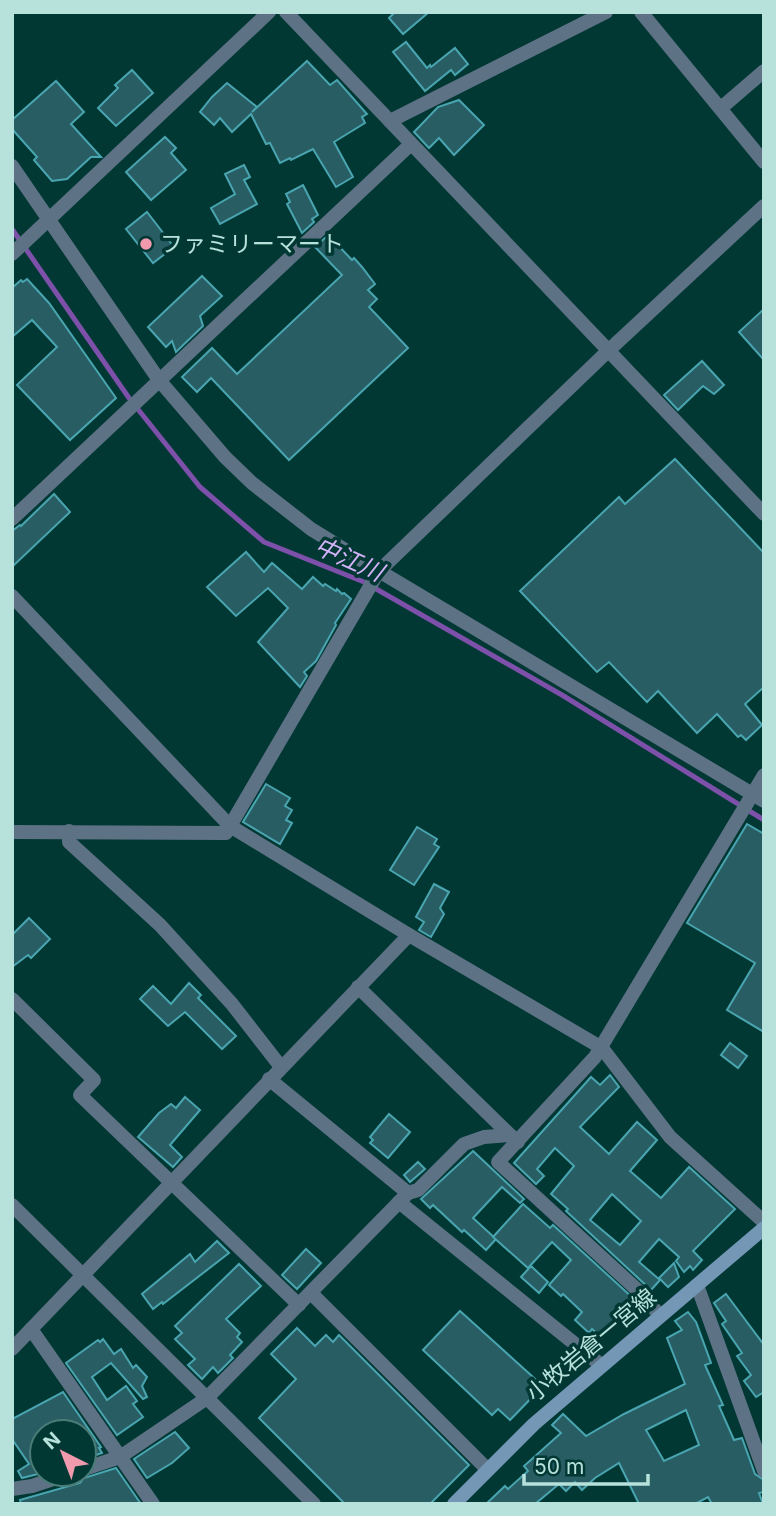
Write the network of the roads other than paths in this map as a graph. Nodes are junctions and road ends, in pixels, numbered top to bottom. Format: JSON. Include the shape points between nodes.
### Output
{"nodes":[{"id":1,"x":269,"y":12,"type":"edge"},
{"id":2,"x":286,"y":12,"type":"edge"},
{"id":3,"x":606,"y":12,"type":"edge"},
{"id":4,"x":641,"y":12,"type":"edge"},
{"id":5,"x":764,"y":71,"type":"edge"},
{"id":6,"x":721,"y":108,"type":"junction"},
{"id":7,"x":390,"y":121,"type":"junction"},
{"id":8,"x":411,"y":144,"type":"junction"},
{"id":9,"x":764,"y":162,"type":"edge"},
{"id":10,"x":12,"y":166,"type":"edge"},
{"id":11,"x":764,"y":205,"type":"edge"},
{"id":12,"x":49,"y":219,"type":"junction"},
{"id":13,"x":13,"y":253,"type":"edge"},
{"id":14,"x":608,"y":351,"type":"junction"},
{"id":15,"x":154,"y":385,"type":"junction"},
{"id":16,"x":764,"y":514,"type":"edge"},
{"id":17,"x":12,"y":519,"type":"edge"},
{"id":18,"x":377,"y":573,"type":"junction"},
{"id":19,"x":12,"y":596,"type":"edge"},
{"id":20,"x":764,"y":775,"type":"edge"},
{"id":21,"x":755,"y":798,"type":"edge"},
{"id":22,"x":230,"y":826,"type":"junction"},
{"id":23,"x":69,"y":831,"type":"junction"},
{"id":24,"x":12,"y":832,"type":"edge"},
{"id":25,"x":409,"y":935,"type":"junction"},
{"id":26,"x":358,"y":987,"type":"junction"},
{"id":27,"x":12,"y":999,"type":"edge"},
{"id":28,"x":602,"y":1048,"type":"junction"},
{"id":29,"x":281,"y":1067,"type":"junction"},
{"id":30,"x":269,"y":1079,"type":"junction"},
{"id":31,"x":514,"y":1139,"type":"junction"},
{"id":32,"x":171,"y":1182,"type":"junction"},
{"id":33,"x":404,"y":1198,"type":"junction"},
{"id":34,"x":12,"y":1205,"type":"edge"},
{"id":35,"x":764,"y":1222,"type":"edge"},
{"id":36,"x":764,"y":1228,"type":"edge"},
{"id":37,"x":83,"y":1276,"type":"junction"},
{"id":38,"x":697,"y":1285,"type":"junction"},
{"id":39,"x":311,"y":1293,"type":"junction"},
{"id":40,"x":299,"y":1305,"type":"junction"},
{"id":41,"x":660,"y":1316,"type":"junction"},
{"id":42,"x":31,"y":1329,"type":"junction"},
{"id":43,"x":12,"y":1349,"type":"edge"},
{"id":44,"x":601,"y":1365,"type":"junction"},
{"id":45,"x":207,"y":1398,"type":"junction"},
{"id":46,"x":120,"y":1457,"type":"junction"},
{"id":47,"x":98,"y":1464,"type":"edge"},
{"id":48,"x":487,"y":1469,"type":"junction"},
{"id":49,"x":764,"y":1471,"type":"edge"},
{"id":50,"x":153,"y":1504,"type":"edge"},
{"id":51,"x":314,"y":1504,"type":"edge"},
{"id":52,"x":454,"y":1504,"type":"edge"}],
"edges":[{"from":1,"to":12,"type":"street"},
{"from":2,"to":7,"type":"street"},
{"from":3,"to":7,"type":"street"},
{"from":4,"to":6,"type":"street"},
{"from":5,"to":6,"type":"street"},
{"from":6,"to":9,"type":"street"},
{"from":7,"to":8,"type":"street"},
{"from":8,"to":14,"type":"street"},
{"from":8,"to":15,"type":"street"},
{"from":10,"to":12,"type":"street"},
{"from":11,"to":14,"type":"street"},
{"from":12,"to":13,"type":"street"},
{"from":12,"to":15,"type":"street"},
{"from":14,"to":16,"type":"street"},
{"from":14,"to":18,"type":"street"},
{"from":15,"to":17,"type":"street"},
{"from":15,"to":18,"type":"street","via":[[252,483]]},
{"from":18,"to":21,"type":"street"},
{"from":18,"to":22,"type":"street"},
{"from":19,"to":22,"type":"street"},
{"from":20,"to":21,"type":"street"},
{"from":21,"to":28,"type":"street","via":[[738,817]]},
{"from":22,"to":23,"type":"street","via":[[226,833]]},
{"from":22,"to":25,"type":"street"},
{"from":23,"to":24,"type":"street"},
{"from":23,"to":29,"type":"street","via":[[69,842],[160,925],[232,1004]]},
{"from":25,"to":26,"type":"street"},
{"from":25,"to":28,"type":"street"},
{"from":26,"to":29,"type":"street"},
{"from":26,"to":31,"type":"street"},
{"from":27,"to":32,"type":"street","via":[[94,1080],[80,1095]]},
{"from":28,"to":31,"type":"street"},
{"from":28,"to":35,"type":"street","via":[[670,1137]]},
{"from":29,"to":30,"type":"street"},
{"from":30,"to":32,"type":"street"},
{"from":30,"to":33,"type":"street"},
{"from":31,"to":33,"type":"street","via":[[484,1137],[464,1144]]},
{"from":31,"to":41,"type":"street","via":[[498,1162]]},
{"from":32,"to":37,"type":"street"},
{"from":32,"to":40,"type":"street"},
{"from":33,"to":39,"type":"street"},
{"from":33,"to":44,"type":"street"},
{"from":34,"to":37,"type":"street"},
{"from":36,"to":38,"type":"main road","name":"小牧岩倉一宮線"},
{"from":37,"to":42,"type":"street"},
{"from":37,"to":45,"type":"street"},
{"from":38,"to":41,"type":"main road","name":"小牧岩倉一宮線"},
{"from":38,"to":49,"type":"street"},
{"from":39,"to":40,"type":"street"},
{"from":39,"to":48,"type":"street"},
{"from":40,"to":45,"type":"street"},
{"from":41,"to":44,"type":"main road","name":"小牧岩倉一宮線"},
{"from":42,"to":43,"type":"street"},
{"from":42,"to":46,"type":"street"},
{"from":44,"to":48,"type":"main road","name":"小牧岩倉一宮線"},
{"from":45,"to":46,"type":"street"},
{"from":45,"to":51,"type":"street"},
{"from":46,"to":47,"type":"street"},
{"from":46,"to":50,"type":"street"},
{"from":48,"to":52,"type":"main road","name":"小牧岩倉一宮線"}]}
